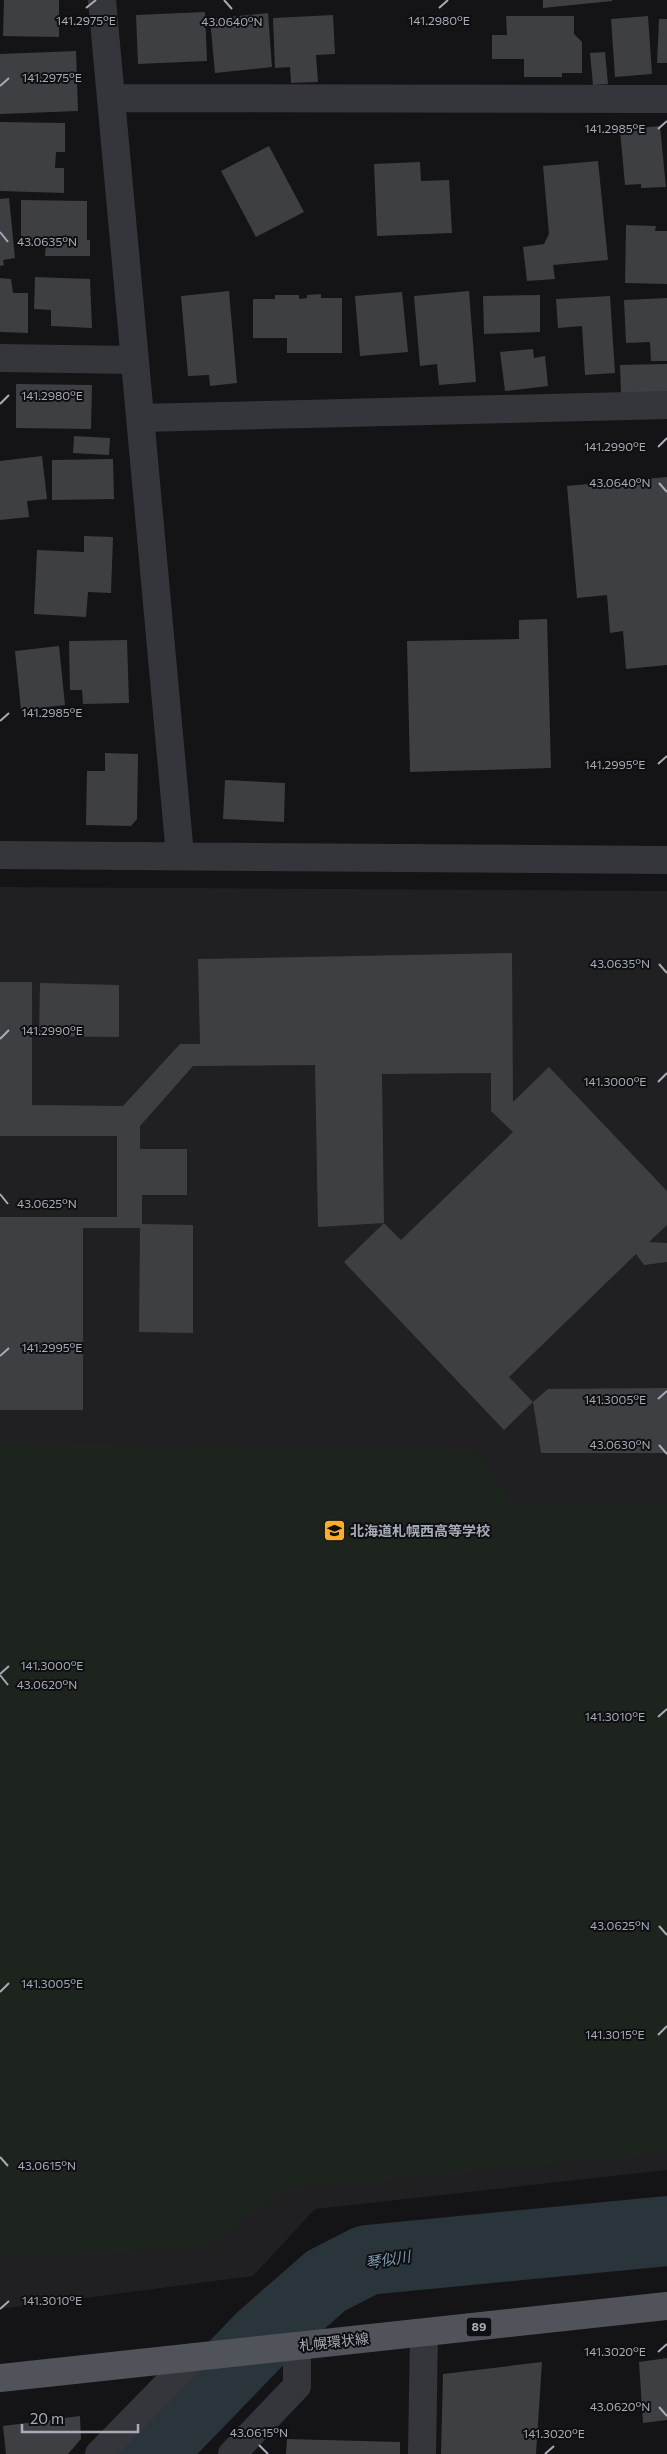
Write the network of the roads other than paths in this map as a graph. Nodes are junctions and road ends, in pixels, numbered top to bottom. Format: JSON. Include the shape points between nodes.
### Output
{"nodes":[{"id":1,"x":102,"y":0,"type":"edge"},
{"id":2,"x":112,"y":98,"type":"junction"},
{"id":3,"x":667,"y":98,"type":"edge"},
{"id":4,"x":0,"y":358,"type":"edge"},
{"id":5,"x":134,"y":360,"type":"junction"},
{"id":6,"x":667,"y":405,"type":"edge"},
{"id":7,"x":140,"y":418,"type":"junction"},
{"id":8,"x":0,"y":855,"type":"edge"},
{"id":9,"x":180,"y":855,"type":"junction"},
{"id":10,"x":667,"y":860,"type":"edge"},
{"id":11,"x":667,"y":2306,"type":"edge"},
{"id":12,"x":424,"y":2333,"type":"junction"},
{"id":13,"x":294,"y":2346,"type":"junction"},
{"id":14,"x":202,"y":2356,"type":"junction"},
{"id":15,"x":0,"y":2378,"type":"edge"},
{"id":16,"x":99,"y":2454,"type":"edge"},
{"id":17,"x":232,"y":2454,"type":"edge"},
{"id":18,"x":422,"y":2454,"type":"edge"}],
"edges":[{"from":1,"to":2,"type":"street"},
{"from":2,"to":3,"type":"street"},
{"from":2,"to":5,"type":"street"},
{"from":4,"to":5,"type":"street"},
{"from":5,"to":7,"type":"street"},
{"from":6,"to":7,"type":"street"},
{"from":7,"to":9,"type":"street"},
{"from":8,"to":9,"type":"street"},
{"from":9,"to":10,"type":"street"},
{"from":11,"to":12,"type":"main road","name":"札幌環状線","number":"89"},
{"from":12,"to":13,"type":"main road","name":"札幌環状線","number":"89"},
{"from":12,"to":18,"type":"street"},
{"from":13,"to":14,"type":"main road","name":"札幌環状線","number":"89"},
{"from":13,"to":17,"type":"street","via":[[297,2386]]},
{"from":14,"to":15,"type":"main road","name":"札幌環状線","number":"89"},
{"from":14,"to":16,"type":"street"}]}
